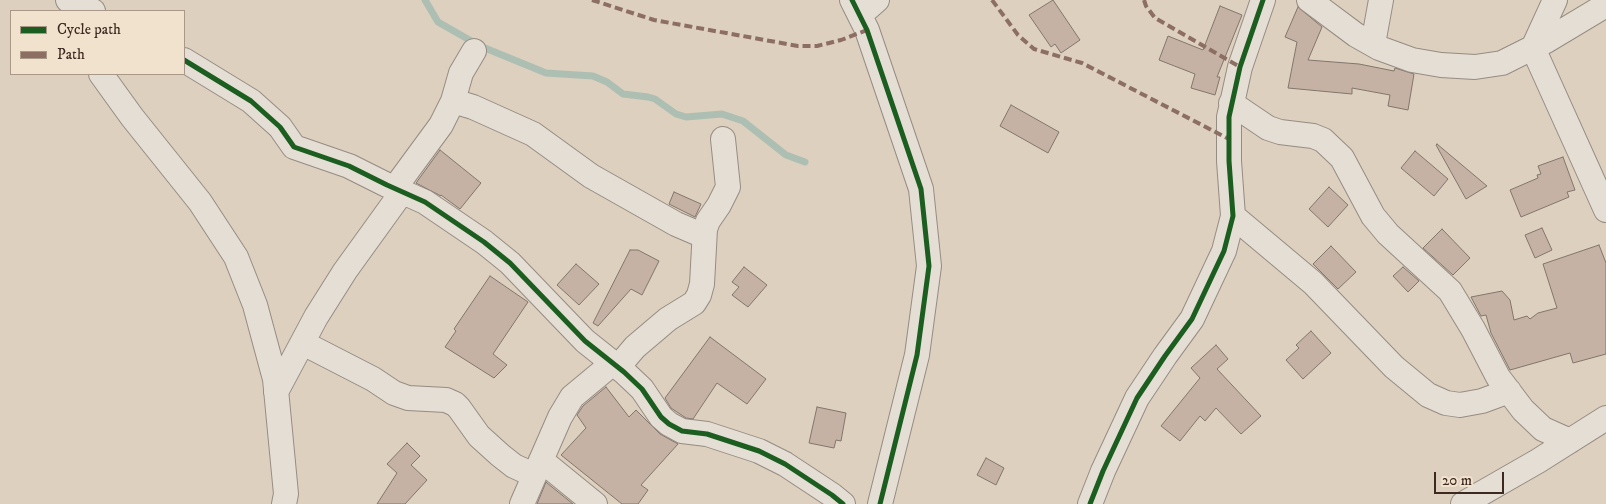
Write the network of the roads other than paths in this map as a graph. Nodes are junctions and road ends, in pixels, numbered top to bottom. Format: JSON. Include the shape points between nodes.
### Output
{"nodes":[{"id":1,"x":68,"y":0,"type":"edge"},
{"id":2,"x":1263,"y":0,"type":"edge"},
{"id":3,"x":1309,"y":0,"type":"edge"},
{"id":4,"x":1381,"y":0,"type":"edge"},
{"id":5,"x":1555,"y":0,"type":"edge"},
{"id":6,"x":863,"y":5,"type":"edge"},
{"id":7,"x":1606,"y":5,"type":"edge"},
{"id":8,"x":91,"y":10,"type":"edge"},
{"id":9,"x":1373,"y":44,"type":"junction"},
{"id":10,"x":1533,"y":48,"type":"junction"},
{"id":11,"x":474,"y":51,"type":"dead end"},
{"id":12,"x":185,"y":61,"type":"edge"},
{"id":13,"x":102,"y":75,"type":"edge"},
{"id":14,"x":454,"y":101,"type":"junction"},
{"id":15,"x":1231,"y":102,"type":"junction"},
{"id":16,"x":723,"y":139,"type":"dead end"},
{"id":17,"x":398,"y":190,"type":"junction"},
{"id":18,"x":1606,"y":210,"type":"edge"},
{"id":19,"x":1233,"y":216,"type":"junction"},
{"id":20,"x":704,"y":236,"type":"junction"},
{"id":21,"x":303,"y":343,"type":"junction"},
{"id":22,"x":616,"y":365,"type":"junction"},
{"id":23,"x":1508,"y":391,"type":"junction"},
{"id":24,"x":276,"y":392,"type":"junction"},
{"id":25,"x":1606,"y":418,"type":"edge"},
{"id":26,"x":1570,"y":441,"type":"junction"},
{"id":27,"x":538,"y":467,"type":"junction"},
{"id":28,"x":1468,"y":503,"type":"edge"},
{"id":29,"x":284,"y":504,"type":"edge"},
{"id":30,"x":522,"y":504,"type":"edge"},
{"id":31,"x":595,"y":504,"type":"edge"},
{"id":32,"x":843,"y":504,"type":"edge"},
{"id":33,"x":880,"y":504,"type":"edge"},
{"id":34,"x":1090,"y":504,"type":"edge"}],
"edges":[{"from":1,"to":8,"type":"street"},
{"from":2,"to":15,"type":"street"},
{"from":3,"to":9,"type":"street"},
{"from":4,"to":9,"type":"street"},
{"from":5,"to":10,"type":"street"},
{"from":6,"to":33,"type":"street","via":[[868,30],[921,188],[929,266],[917,355]]},
{"from":7,"to":10,"type":"street"},
{"from":9,"to":10,"type":"street","via":[[1412,60],[1475,66],[1502,63]]},
{"from":10,"to":18,"type":"street"},
{"from":11,"to":14,"type":"street","via":[[461,73]]},
{"from":12,"to":17,"type":"street","via":[[251,101],[280,126],[294,148],[349,166]]},
{"from":13,"to":24,"type":"street","via":[[200,202],[236,257],[255,305]]},
{"from":14,"to":17,"type":"street"},
{"from":14,"to":20,"type":"street","via":[[534,134],[591,176],[676,224]]},
{"from":15,"to":19,"type":"street","via":[[1229,161]]},
{"from":15,"to":23,"type":"street","via":[[1268,128],[1324,140],[1342,158],[1374,216],[1388,234],[1450,291]]},
{"from":16,"to":20,"type":"street","via":[[728,187],[708,221]]},
{"from":17,"to":21,"type":"street","via":[[316,317]]},
{"from":17,"to":22,"type":"street","via":[[425,202],[484,242],[510,263],[585,341]]},
{"from":19,"to":23,"type":"street","via":[[1313,283],[1394,367],[1428,395],[1460,405]]},
{"from":19,"to":34,"type":"street","via":[[1224,251],[1192,320],[1137,398]]},
{"from":20,"to":22,"type":"street","via":[[702,284],[694,303],[668,319]]},
{"from":21,"to":24,"type":"street"},
{"from":21,"to":27,"type":"street","via":[[394,393],[455,404],[479,436],[514,466]]},
{"from":22,"to":27,"type":"street","via":[[572,397]]},
{"from":22,"to":32,"type":"street","via":[[642,389],[668,424],[682,431],[707,434],[759,451],[785,464]]},
{"from":23,"to":26,"type":"street","via":[[1543,429]]},
{"from":24,"to":29,"type":"street","via":[[286,494]]},
{"from":25,"to":26,"type":"street"},
{"from":26,"to":28,"type":"street"},
{"from":27,"to":30,"type":"street"},
{"from":27,"to":31,"type":"street"}]}
